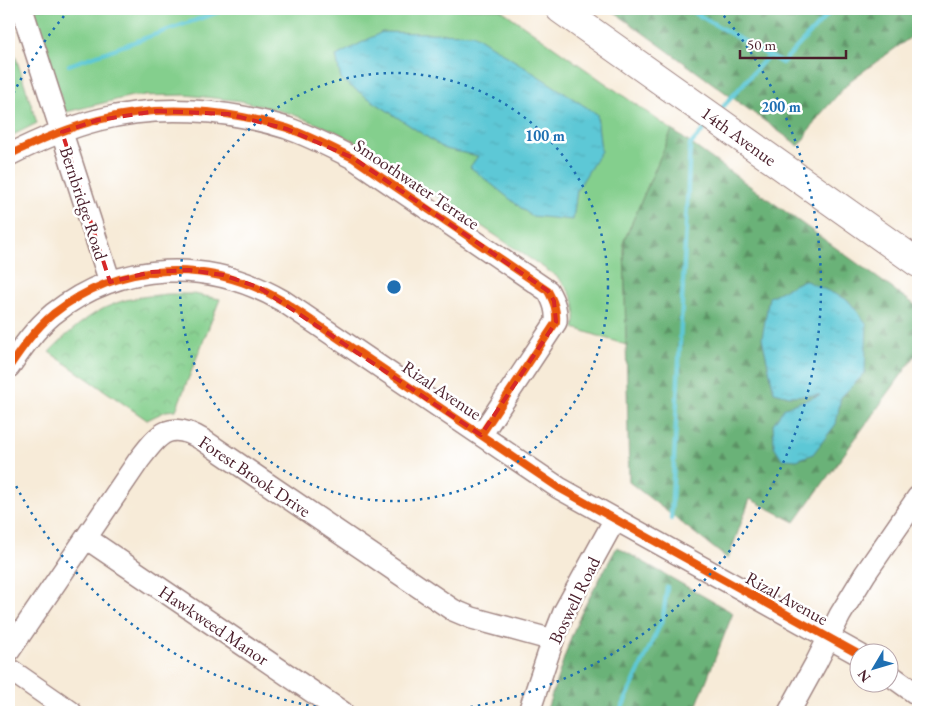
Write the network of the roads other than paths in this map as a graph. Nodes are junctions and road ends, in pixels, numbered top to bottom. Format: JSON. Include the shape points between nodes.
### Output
{"nodes":[{"id":1,"x":22,"y":9,"type":"edge"},
{"id":2,"x":560,"y":9,"type":"edge"},
{"id":3,"x":62,"y":132,"type":"junction"},
{"id":4,"x":9,"y":155,"type":"edge"},
{"id":5,"x":918,"y":263,"type":"edge"},
{"id":6,"x":110,"y":282,"type":"junction"},
{"id":7,"x":9,"y":366,"type":"edge"},
{"id":8,"x":481,"y":435,"type":"junction"},
{"id":9,"x":918,"y":499,"type":"edge"},
{"id":10,"x":614,"y":519,"type":"junction"},
{"id":11,"x":86,"y":538,"type":"junction"},
{"id":12,"x":828,"y":638,"type":"junction"},
{"id":13,"x":553,"y":640,"type":"junction"},
{"id":14,"x":850,"y":650,"type":"edge"},
{"id":15,"x":9,"y":651,"type":"edge"},
{"id":16,"x":9,"y":669,"type":"edge"},
{"id":17,"x":900,"y":682,"type":"edge"},
{"id":18,"x":918,"y":695,"type":"edge"},
{"id":19,"x":71,"y":712,"type":"edge"},
{"id":20,"x":342,"y":712,"type":"edge"},
{"id":21,"x":529,"y":712,"type":"edge"},
{"id":22,"x":789,"y":712,"type":"edge"}],
"edges":[{"from":1,"to":3,"type":"street","name":"Bernbridge Road"},
{"from":2,"to":5,"type":"main road","name":"14th Avenue"},
{"from":3,"to":4,"type":"street","name":"Smoothwater Terrace"},
{"from":3,"to":6,"type":"street","name":"Bernbridge Road"},
{"from":3,"to":8,"type":"street","name":"Smoothwater Terrace","via":[[98,120],[157,111],[228,114],[287,128],[353,158],[548,291],[557,312],[556,322]]},
{"from":6,"to":7,"type":"street","name":"Rizal Avenue","via":[[79,297],[53,315],[29,338]]},
{"from":6,"to":8,"type":"street","name":"Rizal Avenue","via":[[152,272],[189,270],[224,275],[255,286],[317,323]]},
{"from":8,"to":10,"type":"street","name":"Rizal Avenue","via":[[559,488]]},
{"from":9,"to":12,"type":"street","via":[[865,574]]},
{"from":10,"to":12,"type":"street","name":"Rizal Avenue"},
{"from":10,"to":13,"type":"street","name":"Boswell Road"},
{"from":11,"to":13,"type":"street","name":"Forest Brook Drive","via":[[158,437],[172,430],[183,430],[203,440],[454,610]]},
{"from":11,"to":15,"type":"street","name":"Forest Brook Drive"},
{"from":11,"to":20,"type":"street","name":"Hawkweed Manor"},
{"from":12,"to":14,"type":"street","name":"Rizal Avenue"},
{"from":12,"to":22,"type":"street"},
{"from":13,"to":21,"type":"street","name":"Boswell Road"},
{"from":16,"to":19,"type":"street"},
{"from":17,"to":18,"type":"street"}]}
